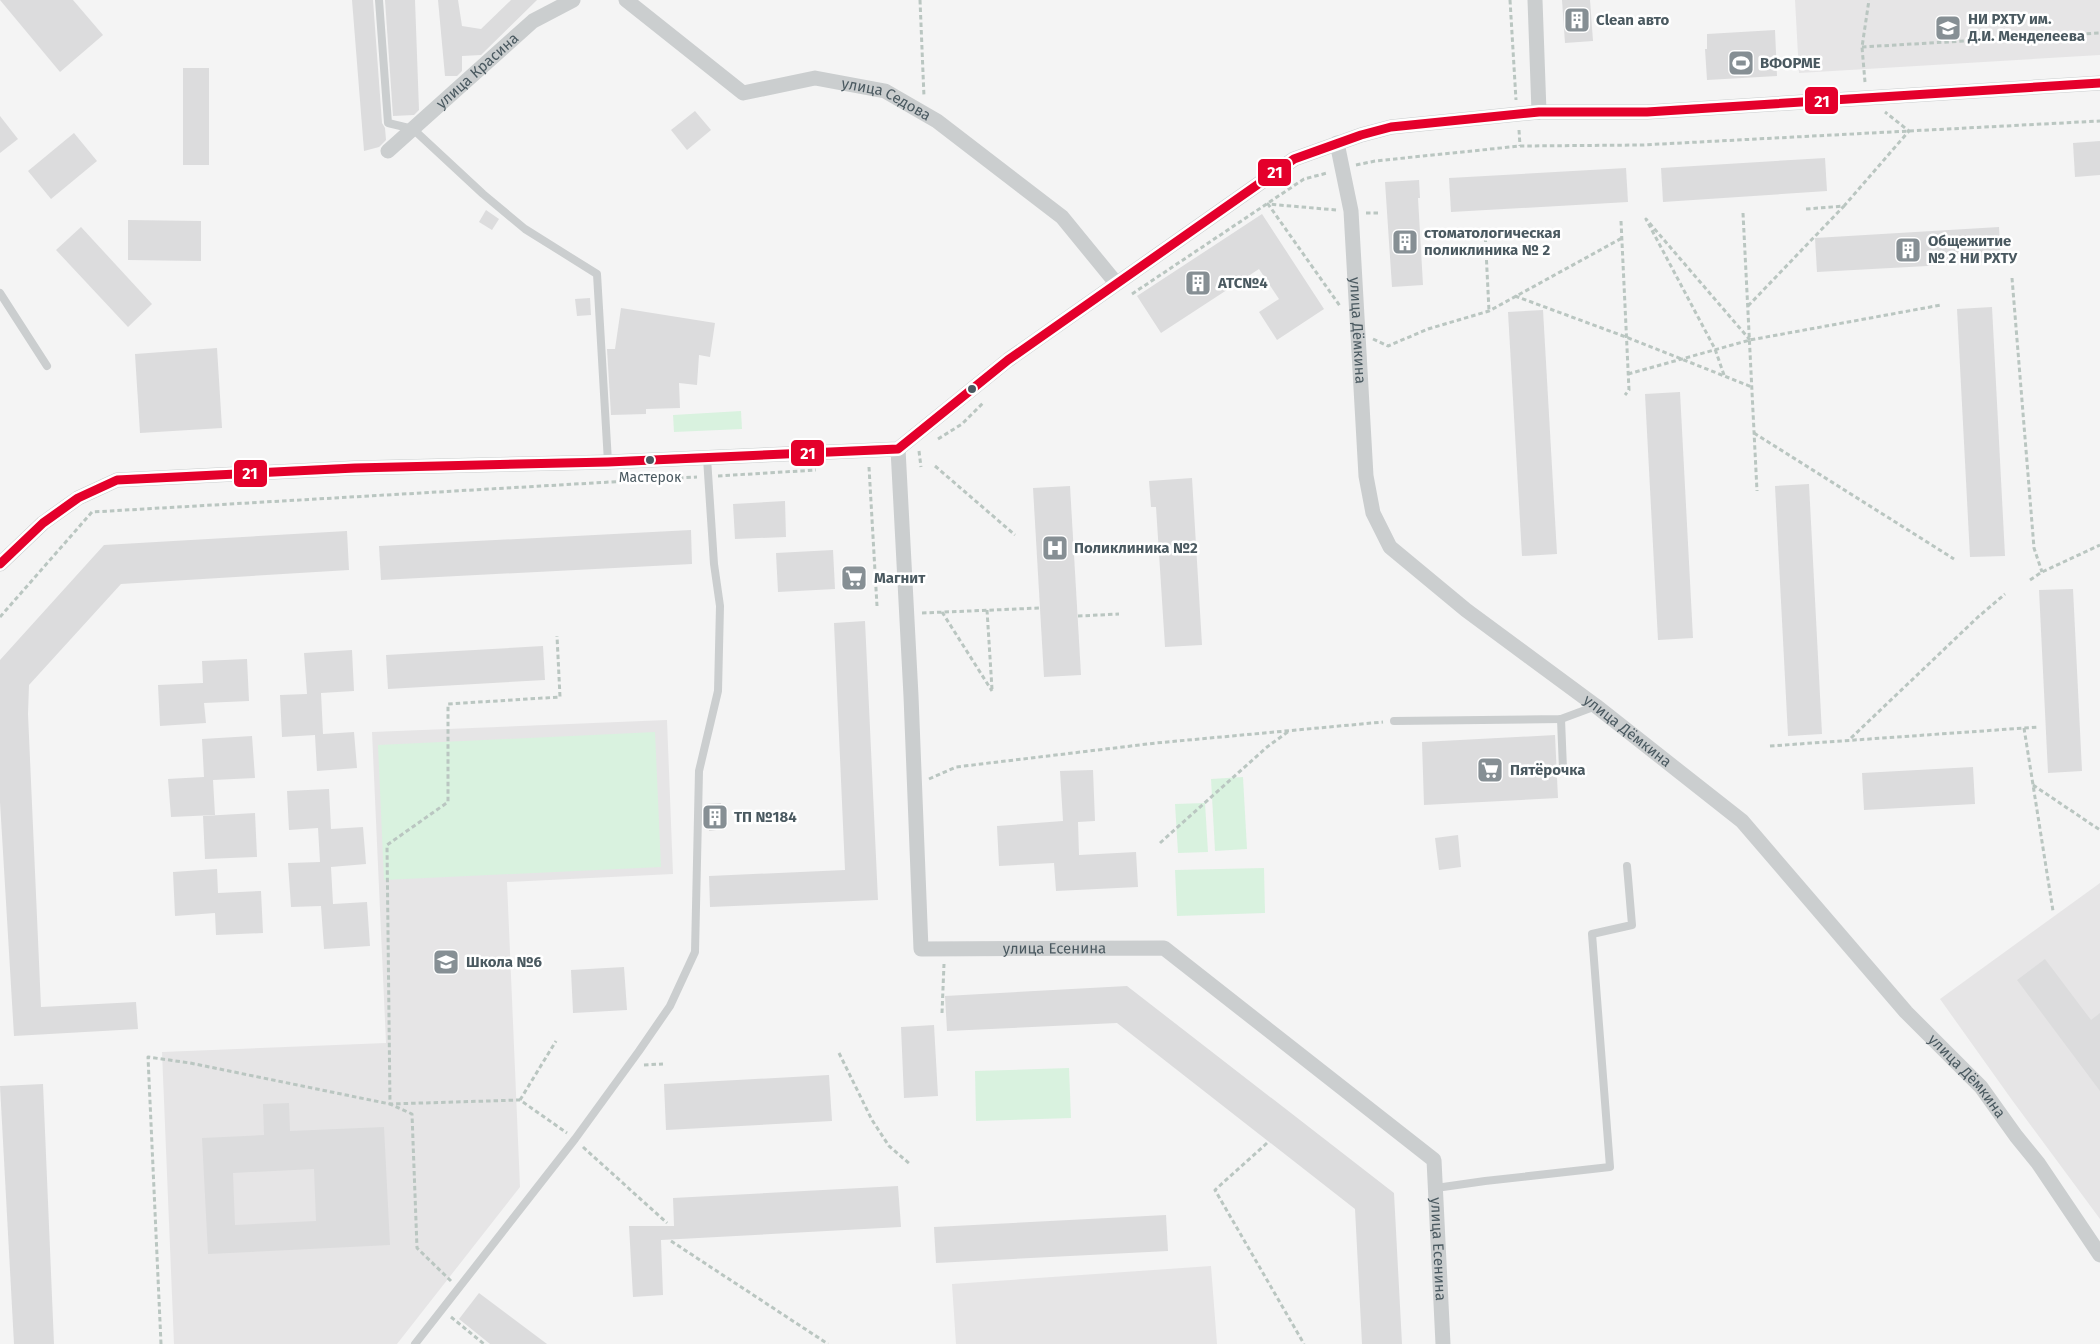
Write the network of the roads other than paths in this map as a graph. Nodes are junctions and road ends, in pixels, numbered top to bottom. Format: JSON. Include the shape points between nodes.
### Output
{"nodes":[{"id":1,"x":379,"y":0,"type":"edge"},
{"id":2,"x":573,"y":0,"type":"edge"},
{"id":3,"x":626,"y":0,"type":"edge"},
{"id":4,"x":1535,"y":0,"type":"edge"},
{"id":5,"x":2100,"y":83,"type":"edge"},
{"id":6,"x":1539,"y":112,"type":"junction"},
{"id":7,"x":413,"y":129,"type":"junction"},
{"id":8,"x":1338,"y":143,"type":"junction"},
{"id":9,"x":388,"y":151,"type":"dead end"},
{"id":10,"x":1116,"y":283,"type":"junction"},
{"id":11,"x":0,"y":293,"type":"edge"},
{"id":12,"x":47,"y":366,"type":"dead end"},
{"id":13,"x":898,"y":448,"type":"junction"},
{"id":14,"x":707,"y":458,"type":"junction"},
{"id":15,"x":608,"y":462,"type":"junction"},
{"id":16,"x":0,"y":564,"type":"edge"},
{"id":17,"x":1596,"y":706,"type":"junction"},
{"id":18,"x":1560,"y":719,"type":"junction"},
{"id":19,"x":1394,"y":721,"type":"road end"},
{"id":20,"x":1563,"y":769,"type":"dead end"},
{"id":21,"x":1627,"y":866,"type":"dead end"},
{"id":22,"x":1436,"y":1188,"type":"junction"},
{"id":23,"x":2100,"y":1255,"type":"edge"},
{"id":24,"x":415,"y":1344,"type":"edge"},
{"id":25,"x":1443,"y":1344,"type":"edge"}],
"edges":[{"from":1,"to":7,"type":"lane","via":[[388,123]]},
{"from":2,"to":7,"type":"street","name":"улица Красина","via":[[533,21]]},
{"from":3,"to":10,"type":"street","name":"улица Седова","via":[[743,93],[815,78],[885,91],[920,110],[1062,217]]},
{"from":4,"to":6,"type":"street"},
{"from":5,"to":6,"type":"street","via":[[1647,112]]},
{"from":6,"to":8,"type":"street","via":[[1390,127]]},
{"from":7,"to":9,"type":"street","name":"улица Красина"},
{"from":7,"to":15,"type":"lane","via":[[525,229],[597,274]]},
{"from":8,"to":10,"type":"street","via":[[1294,159]]},
{"from":8,"to":17,"type":"street","name":"улица Дёмкина","via":[[1351,212],[1366,476],[1373,513],[1390,547],[1466,610]]},
{"from":10,"to":13,"type":"street","via":[[1008,360]]},
{"from":11,"to":12,"type":"lane"},
{"from":13,"to":14,"type":"street"},
{"from":13,"to":22,"type":"street","name":"улица Есенина","via":[[921,949],[1164,948],[1434,1161]]},
{"from":14,"to":15,"type":"street"},
{"from":14,"to":24,"type":"lane","via":[[720,606],[718,691],[699,771],[695,952],[670,1006],[575,1139]]},
{"from":15,"to":16,"type":"street","via":[[355,468],[117,480],[78,498],[43,523]]},
{"from":17,"to":18,"type":"lane"},
{"from":17,"to":23,"type":"street","name":"улица Дёмкина","via":[[1742,820],[1906,1012],[1981,1087]]},
{"from":18,"to":19,"type":"lane"},
{"from":18,"to":20,"type":"lane"},
{"from":21,"to":22,"type":"lane","via":[[1632,925],[1592,934],[1610,1167]]},
{"from":22,"to":25,"type":"street","name":"улица Есенина"}]}
